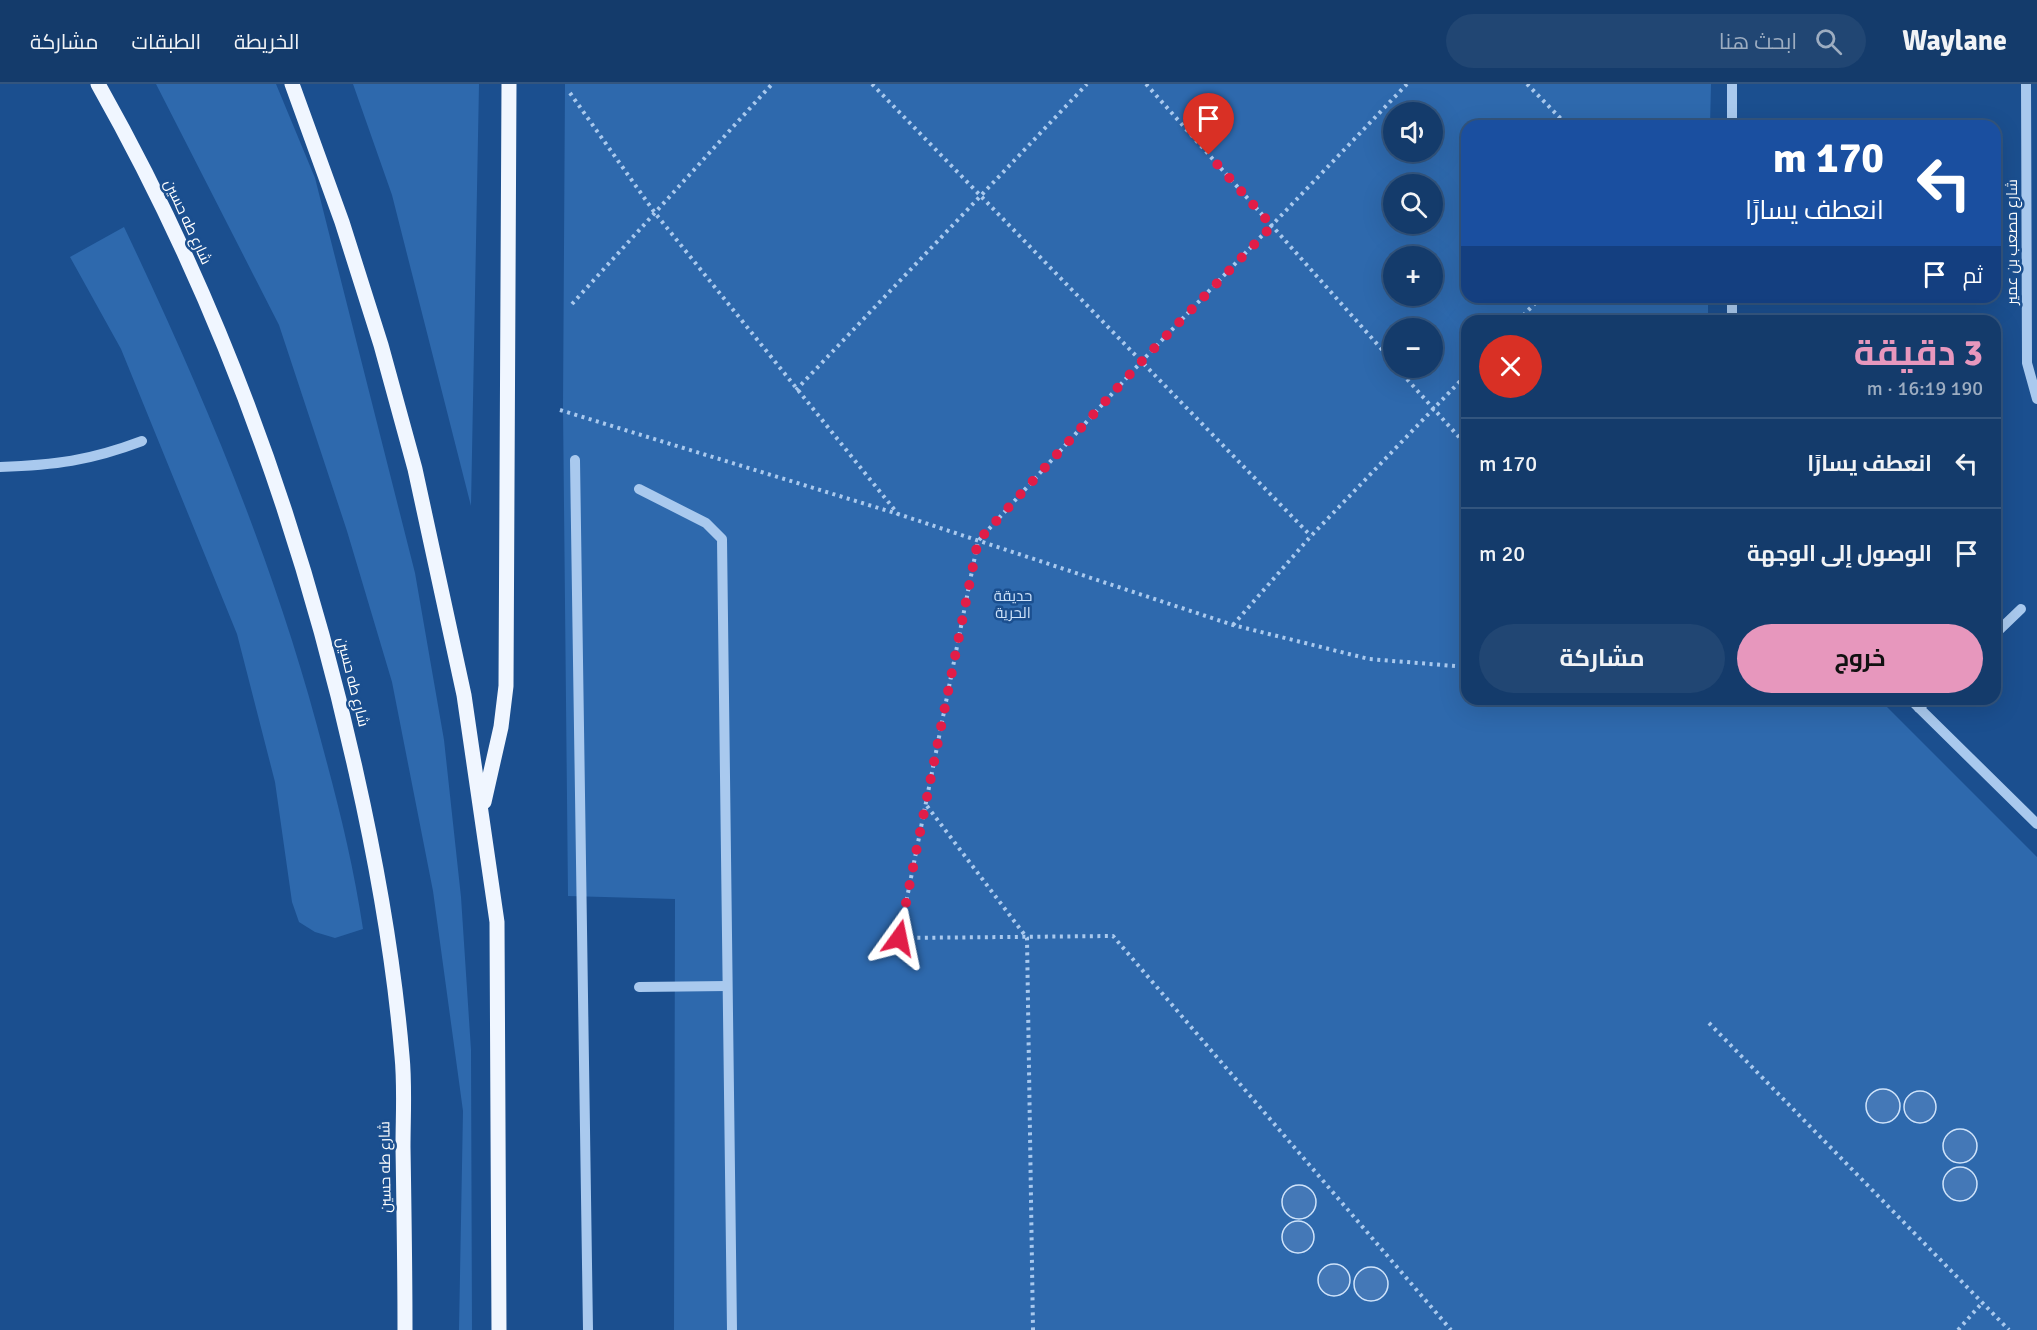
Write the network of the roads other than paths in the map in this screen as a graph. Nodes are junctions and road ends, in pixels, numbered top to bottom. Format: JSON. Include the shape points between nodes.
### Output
{"nodes":[{"id":1,"x":98,"y":84,"type":"edge"},
{"id":2,"x":292,"y":84,"type":"edge"},
{"id":3,"x":509,"y":84,"type":"edge"},
{"id":4,"x":1732,"y":84,"type":"edge"},
{"id":5,"x":2026,"y":84,"type":"edge"},
{"id":6,"x":1732,"y":120,"type":"edge"},
{"id":7,"x":2037,"y":399,"type":"edge"},
{"id":8,"x":141,"y":441,"type":"dead end"},
{"id":9,"x":575,"y":460,"type":"dead end"},
{"id":10,"x":0,"y":467,"type":"edge"},
{"id":11,"x":639,"y":489,"type":"dead end"},
{"id":12,"x":2021,"y":609,"type":"dead end"},
{"id":13,"x":2001,"y":628,"type":"edge"},
{"id":14,"x":1916,"y":705,"type":"edge"},
{"id":15,"x":1922,"y":705,"type":"edge"},
{"id":16,"x":1919,"y":708,"type":"junction"},
{"id":17,"x":483,"y":808,"type":"junction"},
{"id":18,"x":2037,"y":824,"type":"edge"},
{"id":19,"x":727,"y":986,"type":"junction"},
{"id":20,"x":639,"y":987,"type":"dead end"},
{"id":21,"x":405,"y":1330,"type":"edge"},
{"id":22,"x":499,"y":1330,"type":"edge"},
{"id":23,"x":588,"y":1330,"type":"edge"},
{"id":24,"x":732,"y":1330,"type":"edge"}],
"edges":[{"from":1,"to":21,"type":"main road","name":"شارع طه حسين","via":[[161,204],[243,393],[314,602],[343,714],[382,908],[402,1058]]},
{"from":2,"to":17,"type":"main road","via":[[342,222],[415,469],[451,627]]},
{"from":3,"to":17,"type":"main road","via":[[506,686]]},
{"from":4,"to":6,"type":"street"},
{"from":5,"to":7,"type":"street","name":"شارع مصعب بن عمير","via":[[2027,363]]},
{"from":8,"to":10,"type":"street","via":[[109,454],[56,465]]},
{"from":9,"to":23,"type":"street"},
{"from":11,"to":19,"type":"street","via":[[706,523],[722,539]]},
{"from":12,"to":13,"type":"street"},
{"from":14,"to":16,"type":"street"},
{"from":15,"to":16,"type":"street"},
{"from":16,"to":18,"type":"street"},
{"from":17,"to":22,"type":"main road","via":[[497,922]]},
{"from":19,"to":20,"type":"street"},
{"from":19,"to":24,"type":"street"}]}
